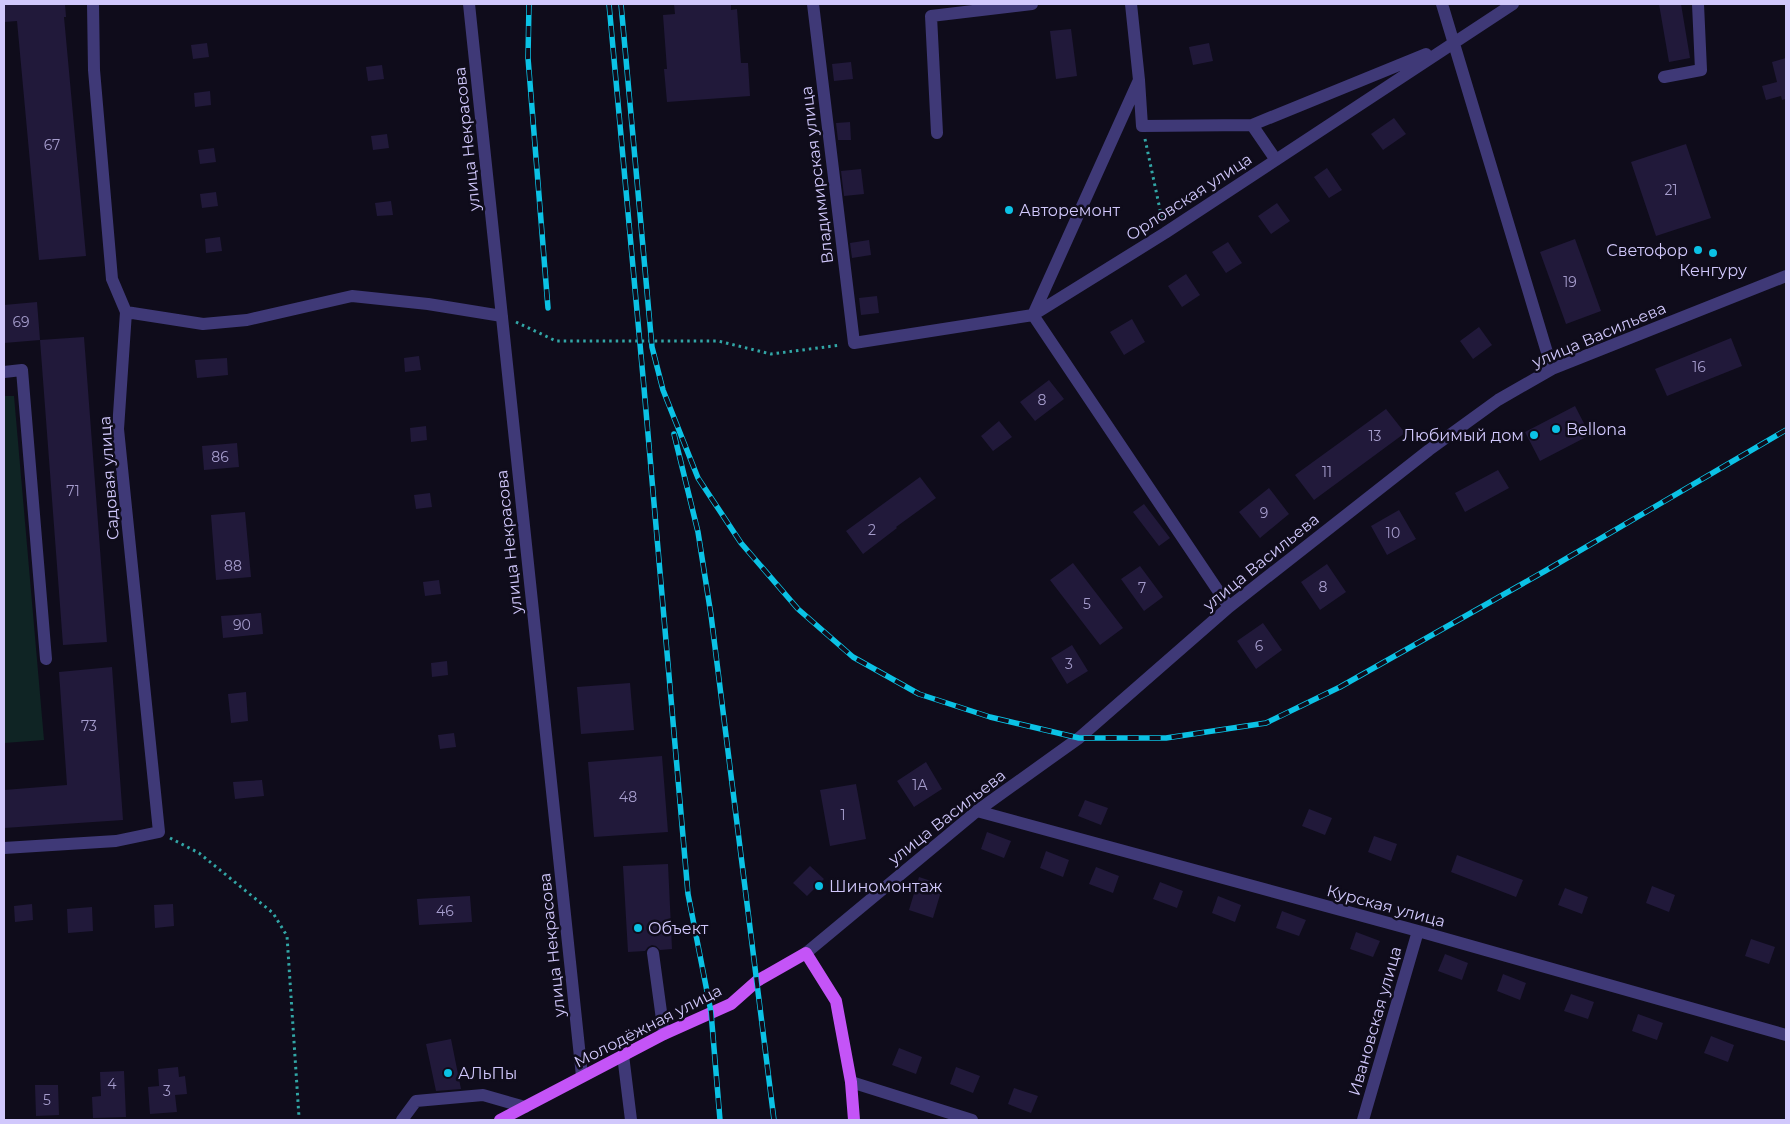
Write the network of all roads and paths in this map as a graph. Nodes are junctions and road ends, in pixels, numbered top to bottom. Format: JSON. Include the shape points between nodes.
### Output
{"nodes":[{"id":1,"x":93,"y":4,"type":"edge"},
{"id":2,"x":469,"y":4,"type":"edge"},
{"id":3,"x":813,"y":4,"type":"edge"},
{"id":4,"x":1032,"y":4,"type":"edge"},
{"id":5,"x":1131,"y":4,"type":"edge"},
{"id":6,"x":1442,"y":4,"type":"edge"},
{"id":7,"x":1513,"y":4,"type":"edge"},
{"id":8,"x":1698,"y":4,"type":"edge"},
{"id":9,"x":1454,"y":43,"type":"junction"},
{"id":10,"x":1664,"y":77,"type":"dead end"},
{"id":11,"x":1139,"y":80,"type":"junction"},
{"id":12,"x":1252,"y":125,"type":"junction"},
{"id":13,"x":1142,"y":126,"type":"junction"},
{"id":14,"x":937,"y":133,"type":"dead end"},
{"id":15,"x":1276,"y":160,"type":"junction"},
{"id":16,"x":1165,"y":232,"type":"junction"},
{"id":17,"x":1786,"y":276,"type":"edge"},
{"id":18,"x":126,"y":312,"type":"junction"},
{"id":19,"x":1033,"y":315,"type":"junction"},
{"id":20,"x":502,"y":316,"type":"junction"},
{"id":21,"x":854,"y":343,"type":"junction"},
{"id":22,"x":1552,"y":370,"type":"junction"},
{"id":23,"x":4,"y":372,"type":"edge"},
{"id":24,"x":1229,"y":607,"type":"junction"},
{"id":25,"x":46,"y":659,"type":"dead end"},
{"id":26,"x":977,"y":810,"type":"junction"},
{"id":27,"x":159,"y":832,"type":"junction"},
{"id":28,"x":4,"y":848,"type":"edge"},
{"id":29,"x":1418,"y":931,"type":"junction"},
{"id":30,"x":653,"y":953,"type":"dead end"},
{"id":31,"x":806,"y":953,"type":"junction"},
{"id":32,"x":1786,"y":1033,"type":"edge"},
{"id":33,"x":664,"y":1034,"type":"junction"},
{"id":34,"x":624,"y":1055,"type":"junction"},
{"id":35,"x":582,"y":1076,"type":"junction"},
{"id":36,"x":851,"y":1082,"type":"junction"},
{"id":37,"x":525,"y":1107,"type":"junction"},
{"id":38,"x":299,"y":1117,"type":"dead end"},
{"id":39,"x":402,"y":1120,"type":"edge"},
{"id":40,"x":500,"y":1120,"type":"edge"},
{"id":41,"x":631,"y":1120,"type":"edge"},
{"id":42,"x":854,"y":1120,"type":"edge"},
{"id":43,"x":972,"y":1120,"type":"edge"},
{"id":44,"x":1363,"y":1120,"type":"edge"}],
"edges":[{"from":1,"to":18,"type":"street","name":"Садовая улица","via":[[94,70],[112,279]]},
{"from":2,"to":20,"type":"street","name":"улица Некрасова"},
{"from":3,"to":21,"type":"street","name":"Владимирская улица"},
{"from":4,"to":14,"type":"street","via":[[931,16]]},
{"from":5,"to":11,"type":"street"},
{"from":6,"to":9,"type":"street"},
{"from":7,"to":9,"type":"street","name":"Орловская улица"},
{"from":8,"to":10,"type":"street","via":[[1701,70]]},
{"from":9,"to":12,"type":"street"},
{"from":9,"to":15,"type":"street","name":"Орловская улица"},
{"from":9,"to":22,"type":"street"},
{"from":11,"to":13,"type":"street"},
{"from":11,"to":19,"type":"street"},
{"from":12,"to":13,"type":"street"},
{"from":12,"to":15,"type":"street"},
{"from":13,"to":16,"type":"path"},
{"from":15,"to":16,"type":"street","name":"Орловская улица"},
{"from":16,"to":19,"type":"street","name":"Орловская улица"},
{"from":17,"to":22,"type":"street","name":"улица Васильева"},
{"from":18,"to":20,"type":"street","via":[[203,324],[248,320],[352,296]]},
{"from":18,"to":27,"type":"street","name":"Садовая улица","via":[[118,429]]},
{"from":19,"to":21,"type":"street","name":"Орловская улица"},
{"from":19,"to":24,"type":"street"},
{"from":20,"to":21,"type":"path","via":[[556,341],[718,341],[771,354]]},
{"from":20,"to":35,"type":"street","name":"улица Некрасова"},
{"from":22,"to":24,"type":"street","name":"улица Васильева","via":[[1498,400],[1429,450]]},
{"from":23,"to":25,"type":"street","via":[[22,370]]},
{"from":24,"to":26,"type":"street","name":"улица Васильева","via":[[1079,738]]},
{"from":26,"to":29,"type":"street","name":"Курская улица"},
{"from":26,"to":31,"type":"street","name":"улица Васильева"},
{"from":27,"to":28,"type":"street","via":[[116,841]]},
{"from":27,"to":38,"type":"path","via":[[199,853],[273,913],[287,936]]},
{"from":29,"to":32,"type":"street","name":"Курская улица"},
{"from":29,"to":44,"type":"street","name":"Ивановская улица"},
{"from":30,"to":33,"type":"street"},
{"from":31,"to":33,"type":"main road","name":"Молодёжная улица","via":[[757,981],[731,1004]]},
{"from":31,"to":36,"type":"main road","via":[[836,1002]]},
{"from":33,"to":34,"type":"main road","name":"Молодёжная улица"},
{"from":34,"to":35,"type":"main road","name":"Молодёжная улица"},
{"from":34,"to":41,"type":"street"},
{"from":35,"to":37,"type":"main road","name":"Молодёжная улица"},
{"from":36,"to":42,"type":"main road"},
{"from":36,"to":43,"type":"street"},
{"from":37,"to":39,"type":"street","via":[[483,1095],[416,1101]]},
{"from":37,"to":40,"type":"main road","name":"Молодёжная улица"}]}
